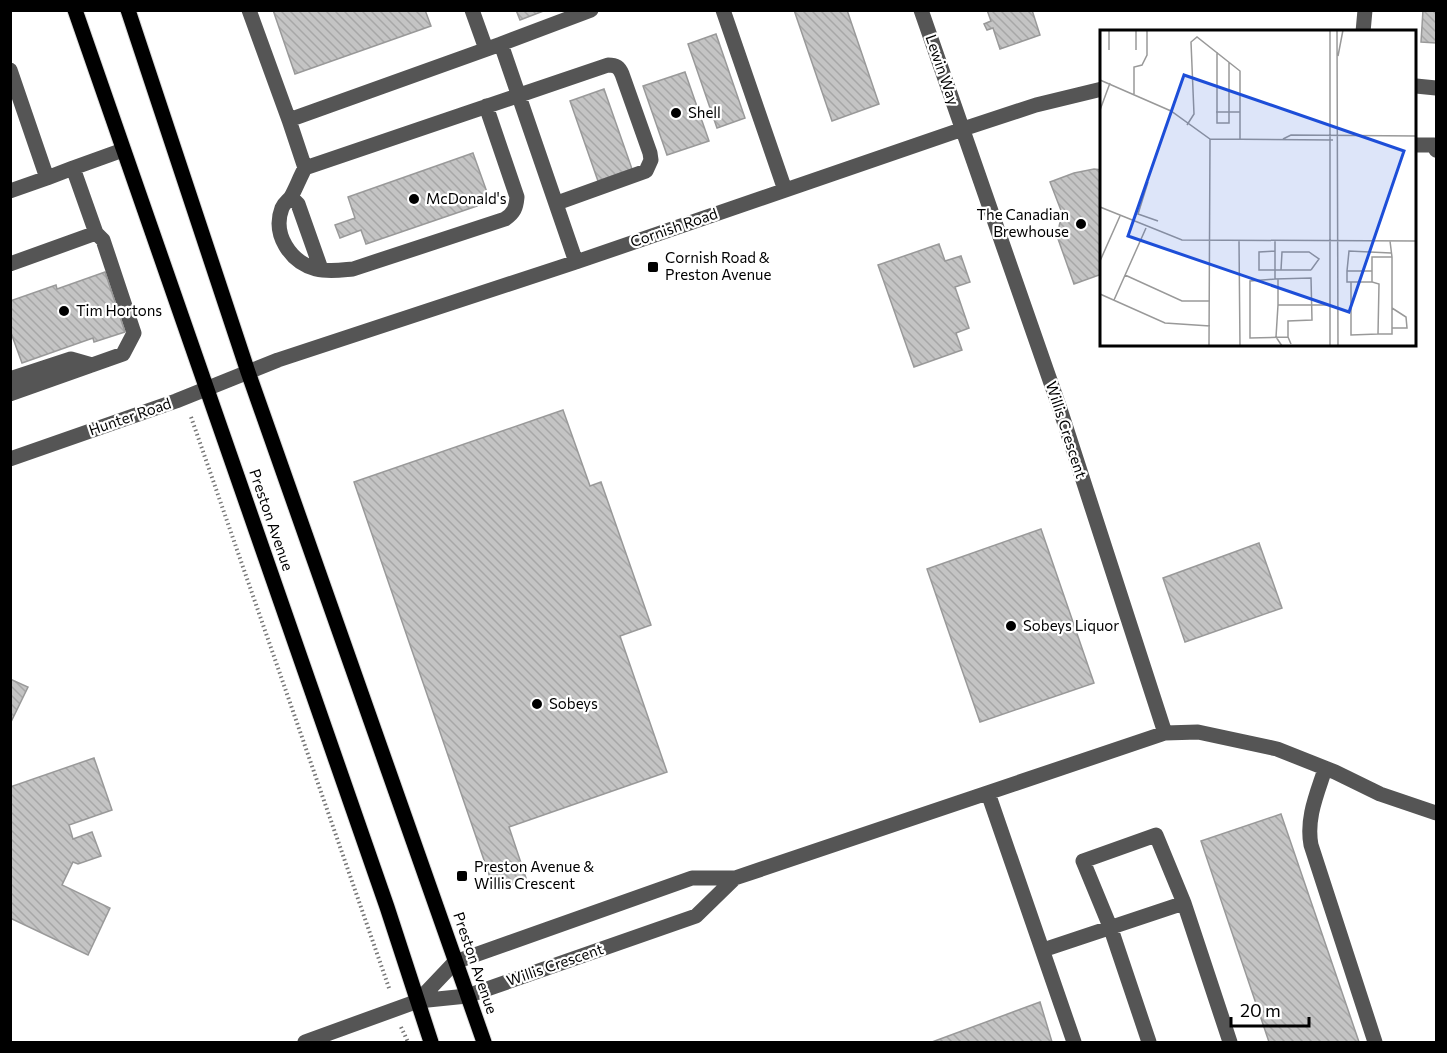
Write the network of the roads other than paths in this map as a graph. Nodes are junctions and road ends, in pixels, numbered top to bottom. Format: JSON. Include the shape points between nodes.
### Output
{"nodes":[{"id":1,"x":75,"y":10,"type":"edge"},
{"id":2,"x":128,"y":10,"type":"edge"},
{"id":3,"x":249,"y":10,"type":"edge"},
{"id":4,"x":472,"y":10,"type":"edge"},
{"id":5,"x":591,"y":10,"type":"edge"},
{"id":6,"x":723,"y":10,"type":"edge"},
{"id":7,"x":921,"y":10,"type":"edge"},
{"id":8,"x":1365,"y":10,"type":"edge"},
{"id":9,"x":1363,"y":30,"type":"edge"},
{"id":10,"x":501,"y":44,"type":"junction"},
{"id":11,"x":486,"y":49,"type":"junction"},
{"id":12,"x":10,"y":70,"type":"edge"},
{"id":13,"x":1417,"y":86,"type":"edge"},
{"id":14,"x":1437,"y":88,"type":"edge"},
{"id":15,"x":1100,"y":89,"type":"edge"},
{"id":16,"x":519,"y":95,"type":"junction"},
{"id":17,"x":486,"y":106,"type":"junction"},
{"id":18,"x":289,"y":120,"type":"junction"},
{"id":19,"x":963,"y":129,"type":"junction"},
{"id":20,"x":1417,"y":145,"type":"edge"},
{"id":21,"x":123,"y":150,"type":"junction"},
{"id":22,"x":1437,"y":150,"type":"edge"},
{"id":23,"x":73,"y":168,"type":"junction"},
{"id":24,"x":305,"y":168,"type":"junction"},
{"id":25,"x":47,"y":177,"type":"junction"},
{"id":26,"x":10,"y":190,"type":"edge"},
{"id":27,"x":785,"y":190,"type":"junction"},
{"id":28,"x":291,"y":197,"type":"junction"},
{"id":29,"x":557,"y":203,"type":"junction"},
{"id":30,"x":96,"y":233,"type":"junction"},
{"id":31,"x":576,"y":262,"type":"junction"},
{"id":32,"x":10,"y":264,"type":"edge"},
{"id":33,"x":321,"y":269,"type":"junction"},
{"id":34,"x":92,"y":365,"type":"junction"},
{"id":35,"x":248,"y":372,"type":"junction"},
{"id":36,"x":10,"y":379,"type":"edge"},
{"id":37,"x":206,"y":388,"type":"junction"},
{"id":38,"x":10,"y":394,"type":"edge"},
{"id":39,"x":10,"y":459,"type":"edge"},
{"id":40,"x":1165,"y":733,"type":"junction"},
{"id":41,"x":1325,"y":769,"type":"junction"},
{"id":42,"x":988,"y":793,"type":"junction"},
{"id":43,"x":1437,"y":813,"type":"edge"},
{"id":44,"x":735,"y":878,"type":"junction"},
{"id":45,"x":1184,"y":903,"type":"junction"},
{"id":46,"x":1111,"y":929,"type":"junction"},
{"id":47,"x":1043,"y":951,"type":"junction"},
{"id":48,"x":455,"y":962,"type":"junction"},
{"id":49,"x":467,"y":996,"type":"junction"},
{"id":50,"x":418,"y":1002,"type":"junction"},
{"id":51,"x":305,"y":1042,"type":"edge"},
{"id":52,"x":431,"y":1042,"type":"edge"},
{"id":53,"x":484,"y":1042,"type":"edge"},
{"id":54,"x":1074,"y":1042,"type":"edge"},
{"id":55,"x":1149,"y":1042,"type":"edge"},
{"id":56,"x":1230,"y":1042,"type":"edge"},
{"id":57,"x":1376,"y":1042,"type":"edge"}],
"edges":[{"from":1,"to":21,"type":"main road","name":"Preston Avenue"},
{"from":2,"to":35,"type":"main road","name":"Preston Avenue"},
{"from":3,"to":18,"type":"street"},
{"from":4,"to":11,"type":"street"},
{"from":5,"to":10,"type":"street"},
{"from":6,"to":27,"type":"street"},
{"from":7,"to":19,"type":"street","name":"Lewin Way"},
{"from":8,"to":9,"type":"street"},
{"from":10,"to":11,"type":"street"},
{"from":10,"to":16,"type":"street"},
{"from":11,"to":18,"type":"street"},
{"from":12,"to":25,"type":"street"},
{"from":13,"to":14,"type":"street"},
{"from":15,"to":19,"type":"street","name":"Cornish Road"},
{"from":16,"to":17,"type":"street"},
{"from":16,"to":29,"type":"street"},
{"from":16,"to":29,"type":"street","via":[[613,65],[622,74],[650,153],[646,171]]},
{"from":17,"to":24,"type":"street"},
{"from":17,"to":33,"type":"street","via":[[518,197],[512,214],[353,268]]},
{"from":18,"to":24,"type":"street"},
{"from":19,"to":27,"type":"street","name":"Cornish Road"},
{"from":19,"to":40,"type":"street","name":"Willis Crescent"},
{"from":20,"to":22,"type":"street","via":[[1434,145]]},
{"from":21,"to":23,"type":"street"},
{"from":21,"to":37,"type":"main road","name":"Preston Avenue"},
{"from":23,"to":25,"type":"street"},
{"from":23,"to":30,"type":"street"},
{"from":24,"to":28,"type":"street"},
{"from":25,"to":26,"type":"street"},
{"from":27,"to":31,"type":"street","name":"Cornish Road"},
{"from":28,"to":33,"type":"street","via":[[298,204]]},
{"from":28,"to":33,"type":"street","via":[[282,206],[280,235],[294,256]]},
{"from":29,"to":31,"type":"street"},
{"from":30,"to":32,"type":"street"},
{"from":30,"to":34,"type":"street","via":[[103,240],[134,333],[123,354]]},
{"from":31,"to":35,"type":"street","name":"Cornish Road"},
{"from":34,"to":36,"type":"street","via":[[71,359]]},
{"from":34,"to":38,"type":"street"},
{"from":35,"to":37,"type":"street","name":"Hunter Road"},
{"from":35,"to":48,"type":"main road","name":"Preston Avenue"},
{"from":37,"to":39,"type":"street","name":"Hunter Road"},
{"from":37,"to":50,"type":"main road","name":"Preston Avenue"},
{"from":40,"to":41,"type":"street","name":"Willis Crescent","via":[[1198,732],[1276,749]]},
{"from":40,"to":42,"type":"street","name":"Willis Crescent"},
{"from":41,"to":43,"type":"street","name":"Willis Crescent","via":[[1380,794]]},
{"from":41,"to":57,"type":"street","via":[[1310,816],[1309,838]]},
{"from":42,"to":44,"type":"street","name":"Willis Crescent"},
{"from":42,"to":47,"type":"street"},
{"from":44,"to":48,"type":"street","name":"Willis Crescent","via":[[692,878]]},
{"from":44,"to":49,"type":"street","name":"Willis Crescent","via":[[696,916]]},
{"from":45,"to":46,"type":"street"},
{"from":45,"to":46,"type":"street","via":[[1156,835],[1083,861]]},
{"from":45,"to":56,"type":"street"},
{"from":46,"to":47,"type":"street"},
{"from":46,"to":55,"type":"street"},
{"from":47,"to":54,"type":"street"},
{"from":48,"to":49,"type":"main road","name":"Preston Avenue"},
{"from":48,"to":50,"type":"street","name":"Willis Crescent"},
{"from":49,"to":50,"type":"street","name":"Willis Crescent"},
{"from":49,"to":53,"type":"main road","name":"Preston Avenue"},
{"from":50,"to":51,"type":"street"},
{"from":50,"to":52,"type":"main road","name":"Preston Avenue"}]}
